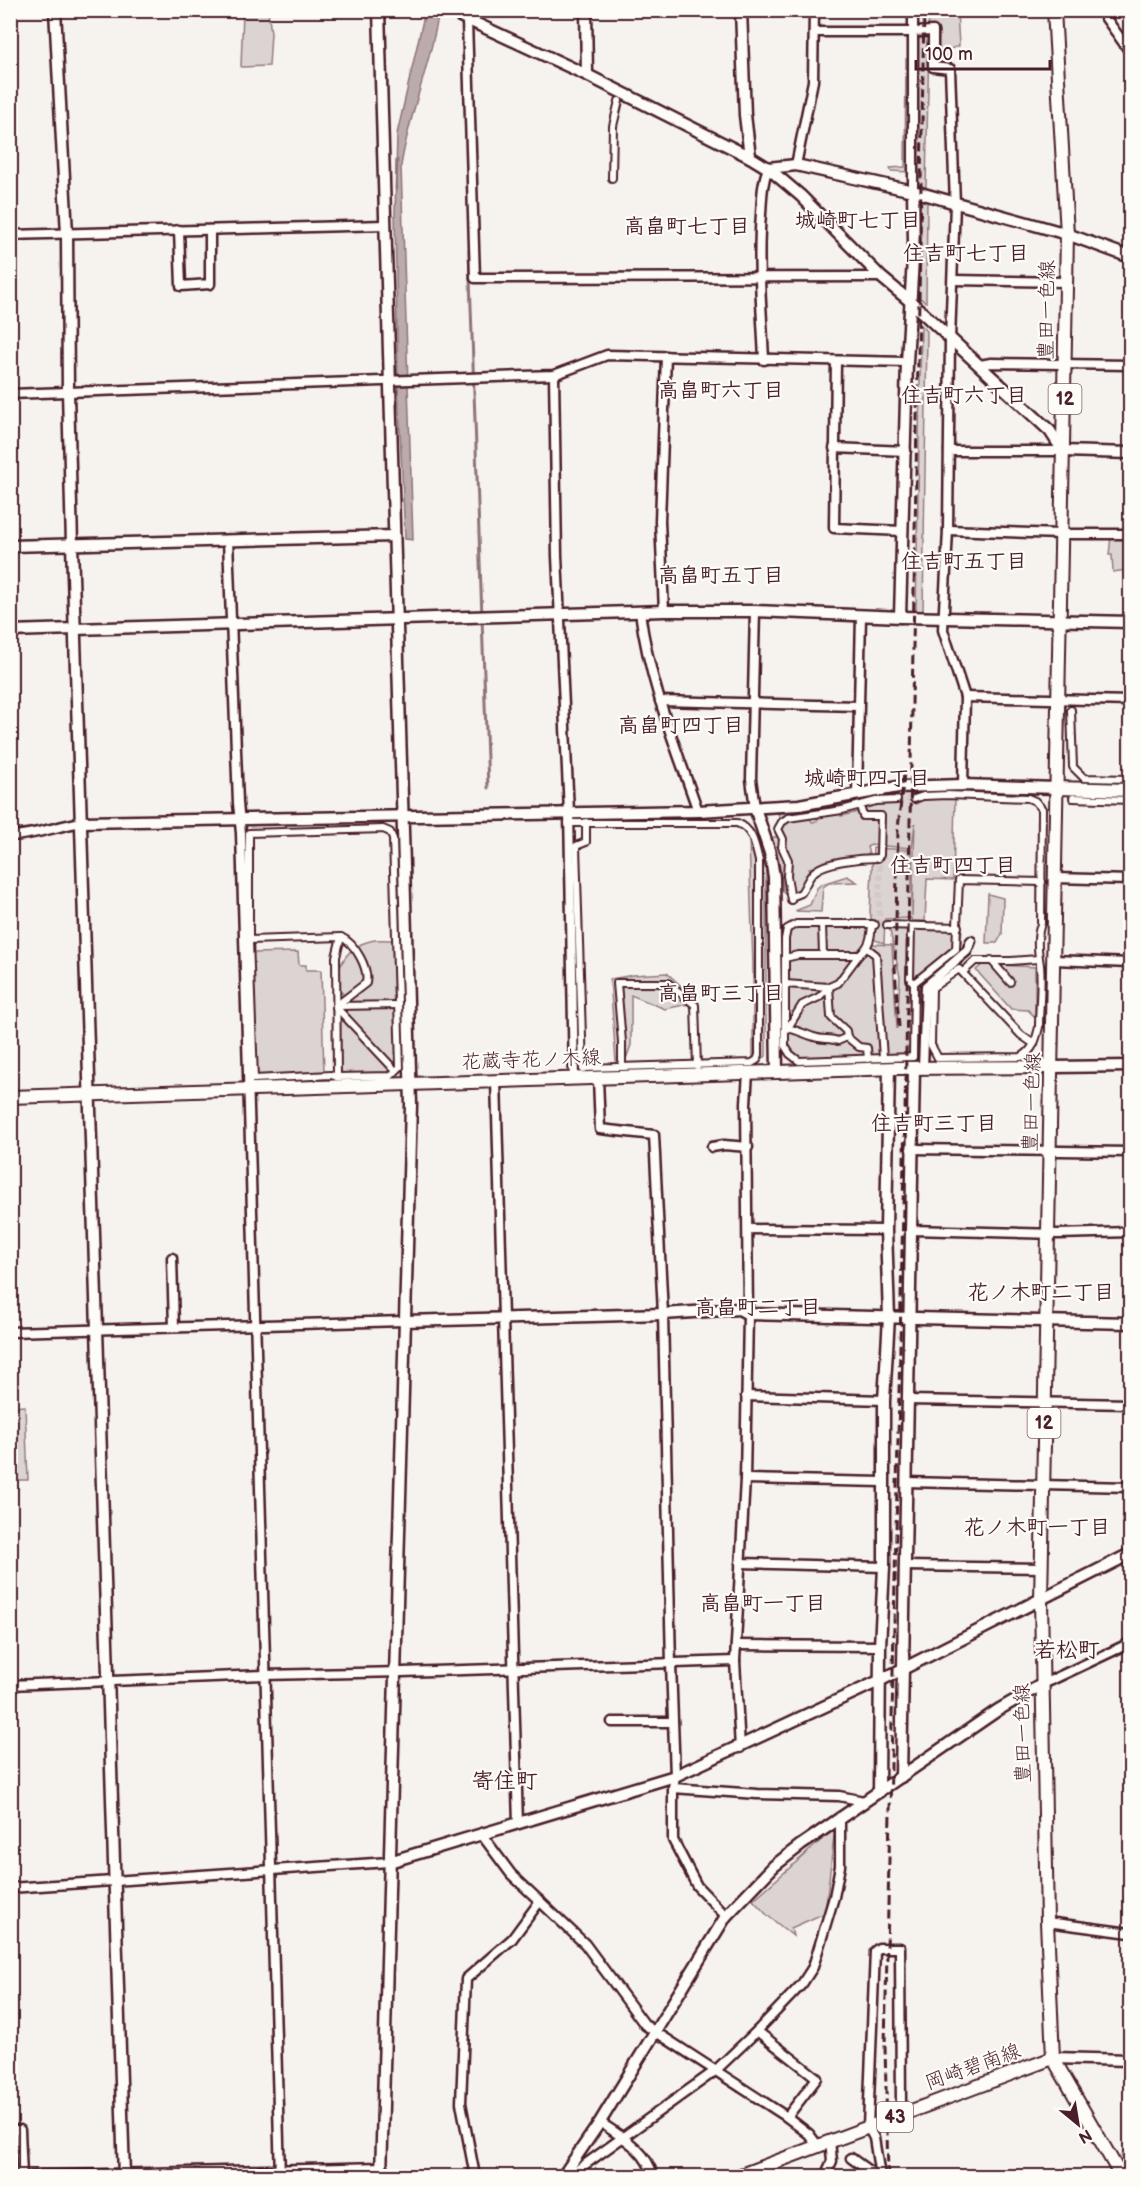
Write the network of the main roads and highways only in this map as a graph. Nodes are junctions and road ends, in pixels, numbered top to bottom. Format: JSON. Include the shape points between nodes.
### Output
{"nodes":[{"id":1,"x":1054,"y":10,"type":"edge"},
{"id":2,"x":1057,"y":788,"type":"junction"},
{"id":3,"x":1131,"y":790,"type":"edge"},
{"id":4,"x":1053,"y":1067,"type":"junction"},
{"id":5,"x":10,"y":1097,"type":"edge"},
{"id":6,"x":1053,"y":2058,"type":"junction"},
{"id":7,"x":738,"y":2176,"type":"edge"},
{"id":8,"x":1121,"y":2176,"type":"edge"}],
"edges":[{"from":1,"to":2,"type":"main road","name":"豊田一色線","number":"12","via":[[1067,234]]},
{"from":2,"to":3,"type":"main road"},
{"from":2,"to":4,"type":"main road","name":"豊田一色線","number":"12"},
{"from":4,"to":5,"type":"main road","name":"花蔵寺花ノ木線","via":[[918,1068],[886,1063],[777,1072]]},
{"from":4,"to":6,"type":"main road","name":"豊田一色線","number":"12","via":[[1041,1568]]},
{"from":6,"to":7,"type":"main road","name":"岡崎碧南線","number":"43"},
{"from":6,"to":8,"type":"main road","name":"豊田一色線","number":"12"}]}
